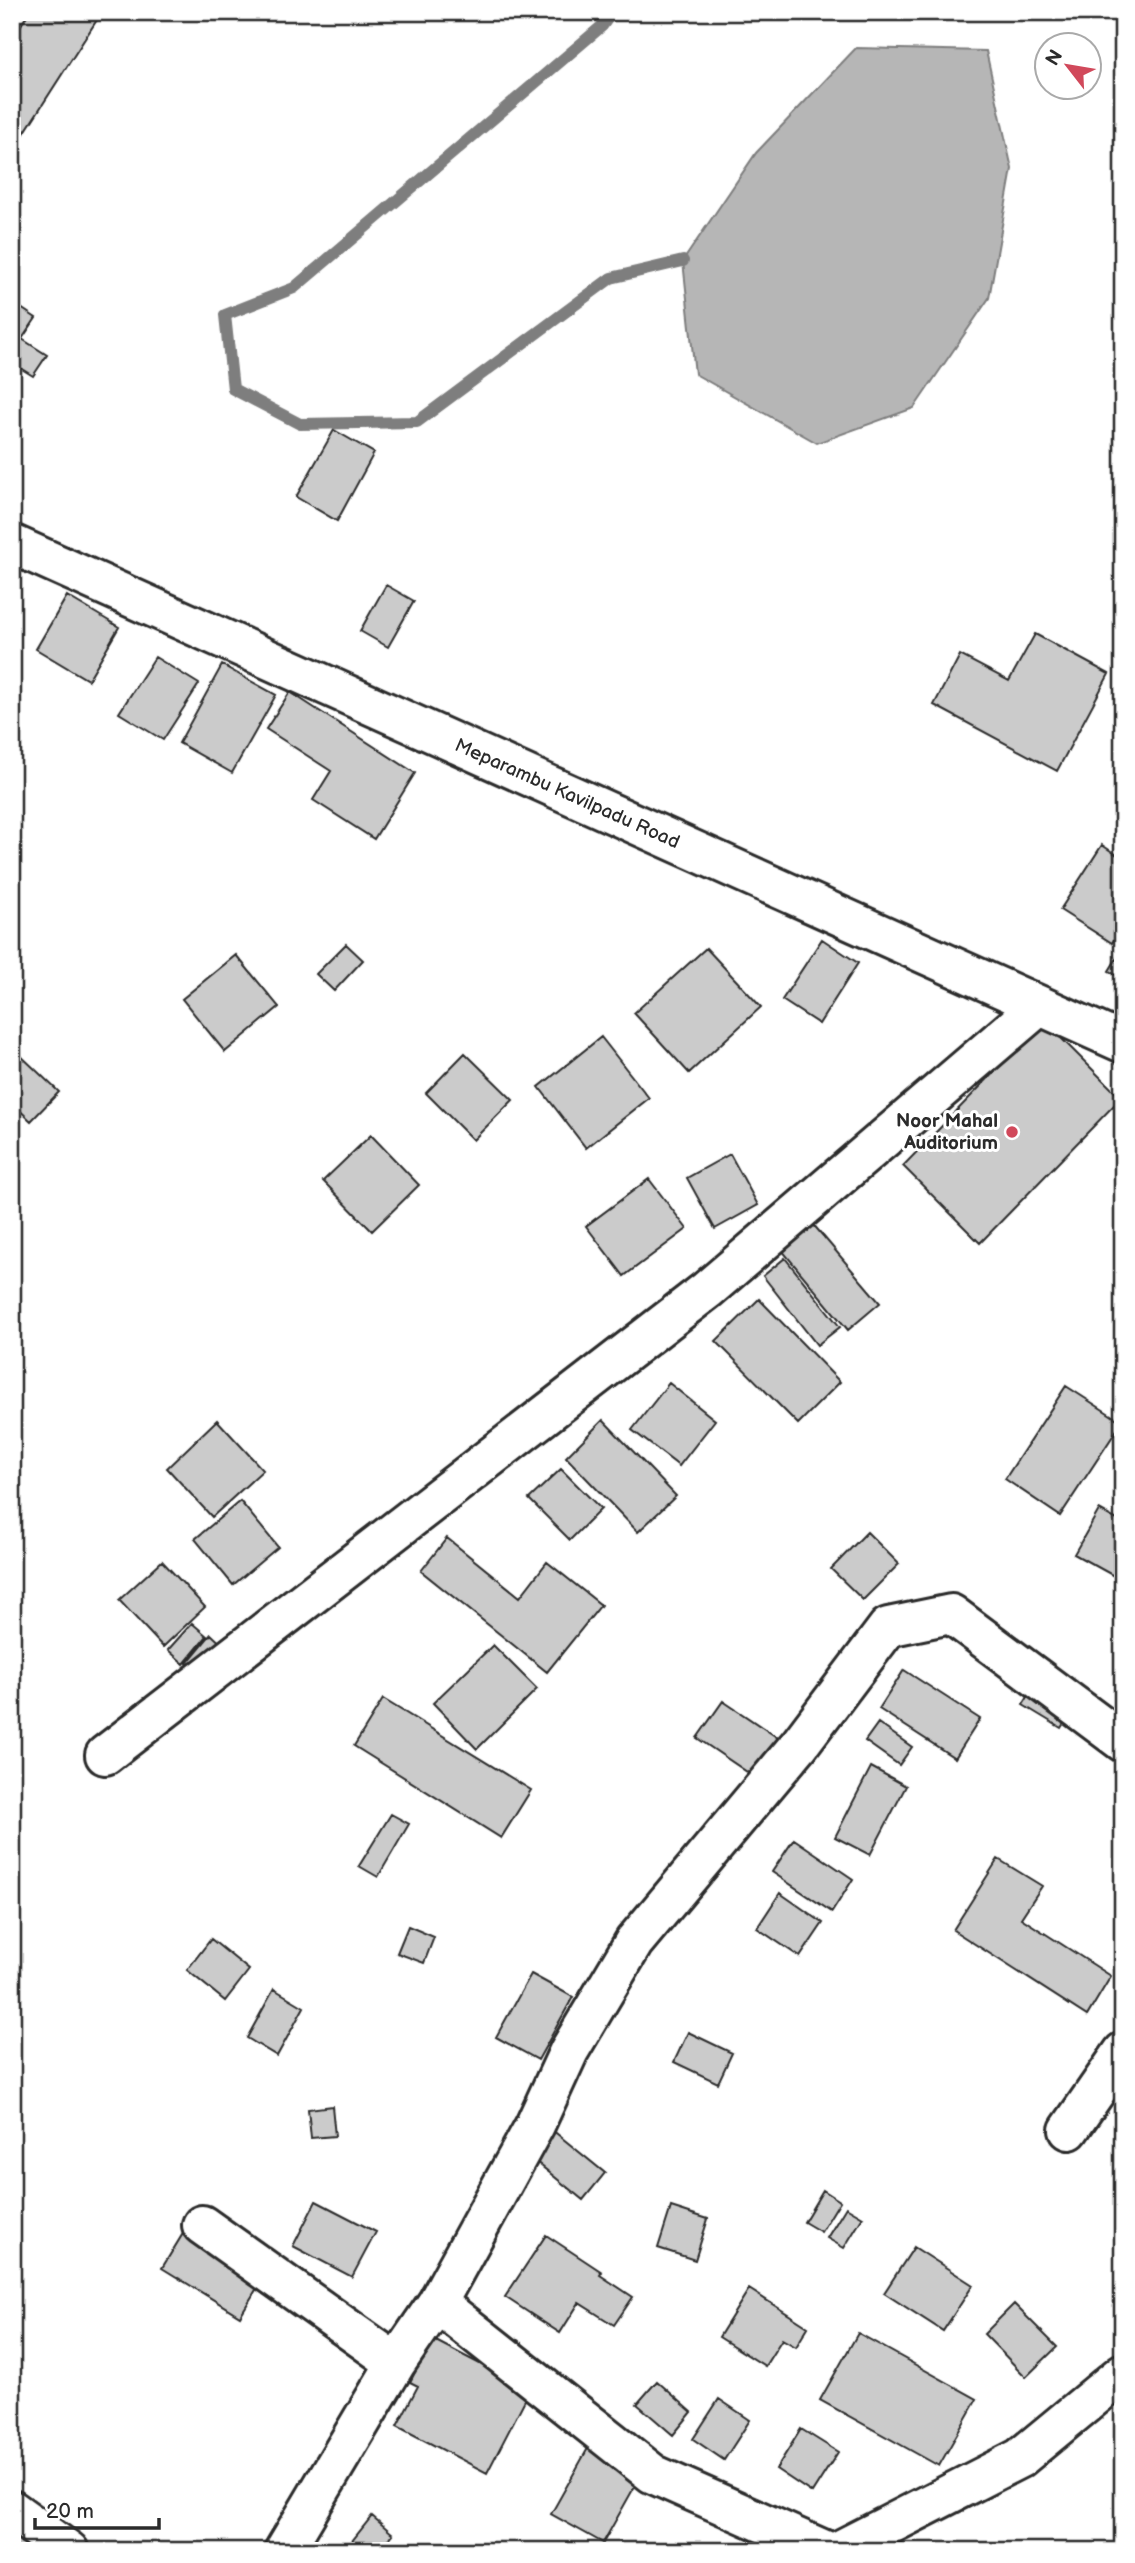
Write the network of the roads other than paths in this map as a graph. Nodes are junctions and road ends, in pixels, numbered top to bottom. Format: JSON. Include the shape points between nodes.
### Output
{"nodes":[{"id":1,"x":12,"y":544,"type":"edge"},
{"id":2,"x":1039,"y":1006,"type":"junction"},
{"id":3,"x":1123,"y":1043,"type":"edge"},
{"id":4,"x":1123,"y":1742,"type":"edge"},
{"id":5,"x":105,"y":1755,"type":"dead end"},
{"id":6,"x":1123,"y":2052,"type":"edge"},
{"id":7,"x":1069,"y":2130,"type":"dead end"},
{"id":8,"x":202,"y":2225,"type":"dead end"},
{"id":9,"x":437,"y":2303,"type":"junction"},
{"id":10,"x":396,"y":2363,"type":"junction"},
{"id":11,"x":1123,"y":2373,"type":"edge"},
{"id":12,"x":12,"y":2510,"type":"edge"},
{"id":13,"x":69,"y":2551,"type":"edge"},
{"id":14,"x":284,"y":2551,"type":"edge"},
{"id":15,"x":827,"y":2551,"type":"edge"},
{"id":16,"x":838,"y":2551,"type":"edge"}],
"edges":[{"from":1,"to":2,"type":"street","name":"Meparambu Kavilpadu Road"},
{"from":2,"to":3,"type":"street","name":"Meparambu Kavilpadu Road"},
{"from":2,"to":5,"type":"street","via":[[707,1290]]},
{"from":4,"to":9,"type":"street","via":[[951,1614],[888,1626],[799,1745],[634,1942],[569,2050],[535,2124]]},
{"from":6,"to":7,"type":"street"},
{"from":8,"to":10,"type":"street"},
{"from":9,"to":10,"type":"street"},
{"from":9,"to":15,"type":"street","via":[[653,2474]]},
{"from":10,"to":14,"type":"street"},
{"from":11,"to":16,"type":"street","via":[[1020,2458]]},
{"from":12,"to":13,"type":"street"}]}
